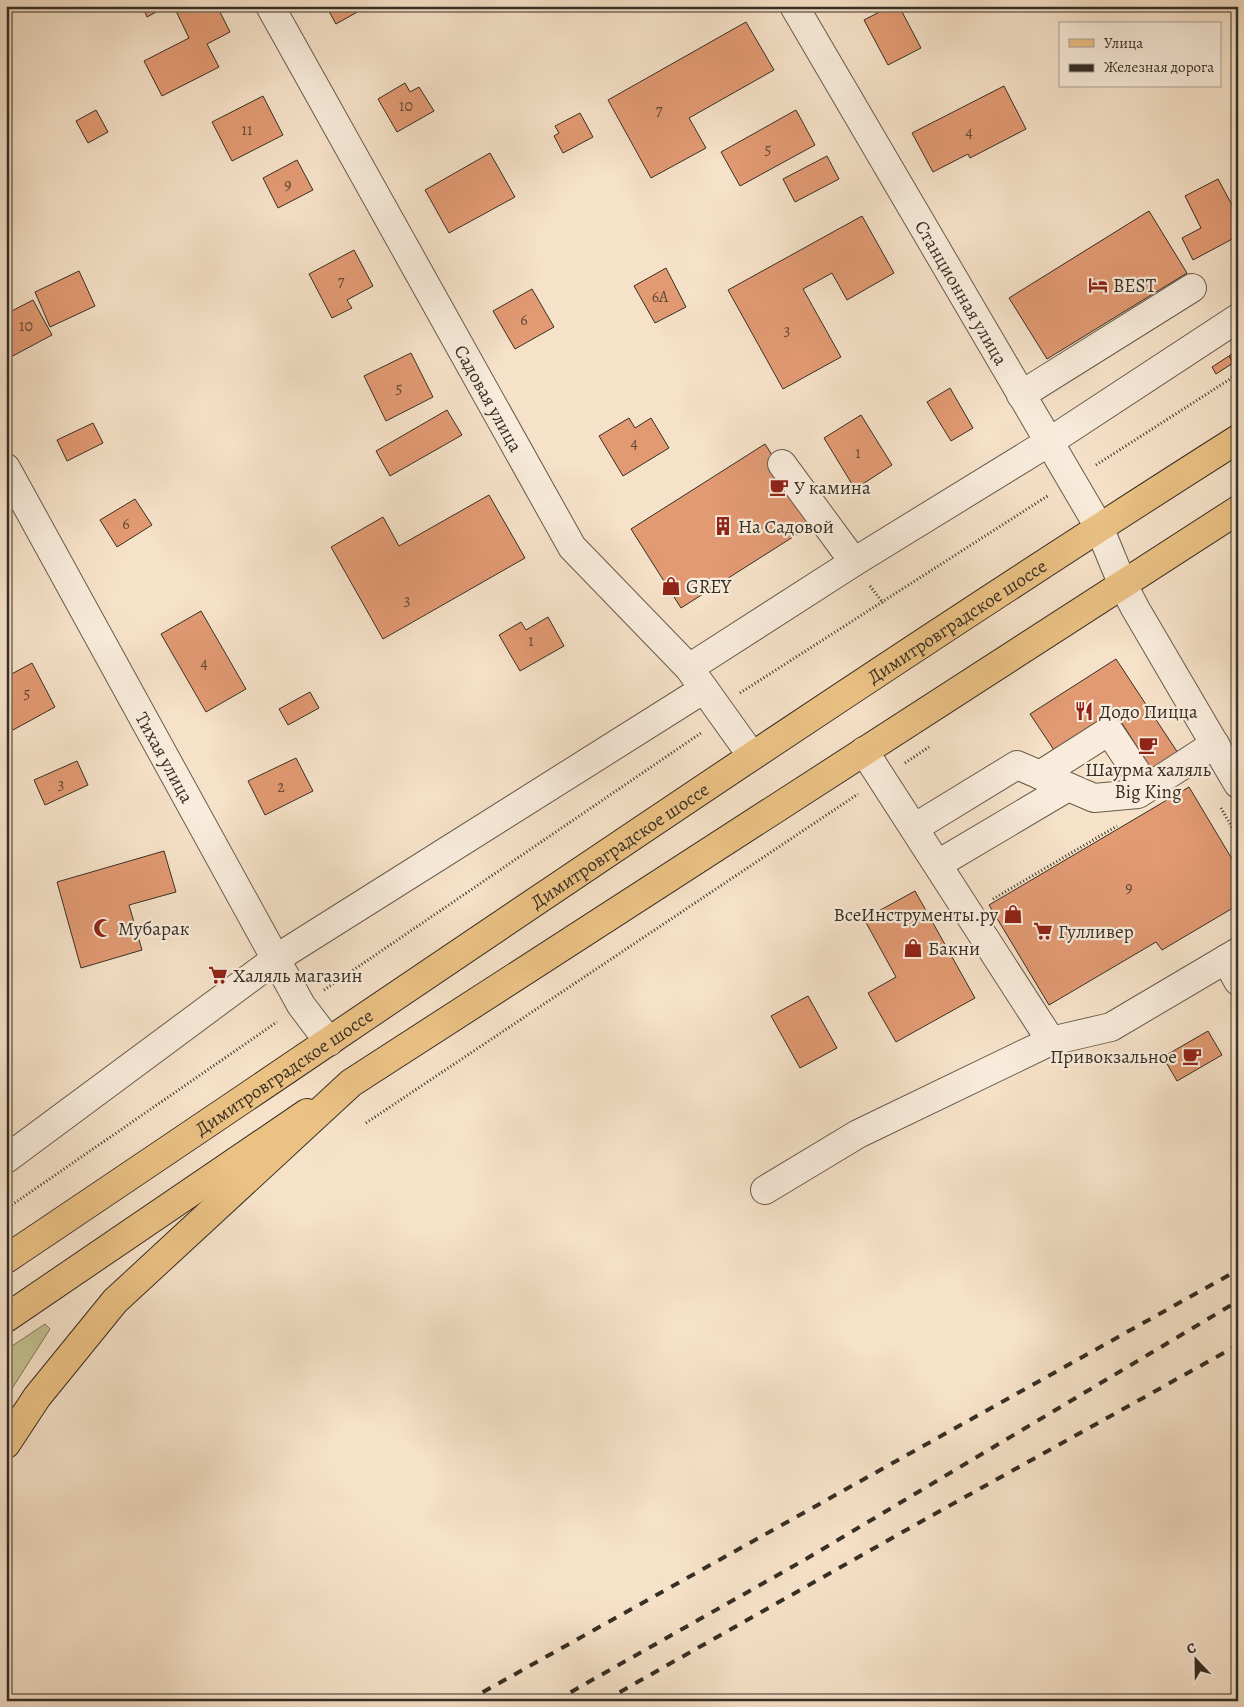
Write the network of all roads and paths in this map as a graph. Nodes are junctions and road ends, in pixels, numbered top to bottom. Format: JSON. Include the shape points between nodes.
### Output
{"nodes":[{"id":1,"x":270,"y":6,"type":"edge"},
{"id":2,"x":794,"y":6,"type":"edge"},
{"id":3,"x":1192,"y":288,"type":"dead end"},
{"id":4,"x":1238,"y":318,"type":"edge"},
{"id":5,"x":1238,"y":374,"type":"edge"},
{"id":6,"x":1021,"y":395,"type":"junction"},
{"id":7,"x":1178,"y":414,"type":"dead end"},
{"id":8,"x":1238,"y":438,"type":"edge"},
{"id":9,"x":1049,"y":442,"type":"junction"},
{"id":10,"x":782,"y":464,"type":"dead end"},
{"id":11,"x":6,"y":468,"type":"edge"},
{"id":12,"x":1238,"y":510,"type":"edge"},
{"id":13,"x":1099,"y":527,"type":"junction"},
{"id":14,"x":854,"y":562,"type":"junction"},
{"id":15,"x":1122,"y":583,"type":"junction"},
{"id":16,"x":696,"y":678,"type":"junction"},
{"id":17,"x":724,"y":717,"type":"junction"},
{"id":18,"x":1215,"y":744,"type":"junction"},
{"id":19,"x":931,"y":745,"type":"dead end"},
{"id":20,"x":864,"y":751,"type":"junction"},
{"id":21,"x":752,"y":756,"type":"junction"},
{"id":22,"x":1040,"y":775,"type":"junction"},
{"id":23,"x":882,"y":778,"type":"junction"},
{"id":24,"x":1238,"y":784,"type":"edge"},
{"id":25,"x":1068,"y":787,"type":"junction"},
{"id":26,"x":1147,"y":788,"type":"junction"},
{"id":27,"x":1119,"y":825,"type":"dead end"},
{"id":28,"x":914,"y":828,"type":"junction"},
{"id":29,"x":938,"y":864,"type":"junction"},
{"id":30,"x":969,"y":913,"type":"junction"},
{"id":31,"x":277,"y":958,"type":"junction"},
{"id":32,"x":1234,"y":964,"type":"edge"},
{"id":33,"x":301,"y":1005,"type":"junction"},
{"id":34,"x":1051,"y":1041,"type":"junction"},
{"id":35,"x":329,"y":1042,"type":"junction"},
{"id":36,"x":351,"y":1083,"type":"junction"},
{"id":37,"x":366,"y":1123,"type":"dead end"},
{"id":38,"x":6,"y":1159,"type":"edge"},
{"id":39,"x":764,"y":1190,"type":"dead end"},
{"id":40,"x":6,"y":1209,"type":"edge"},
{"id":41,"x":6,"y":1258,"type":"edge"},
{"id":42,"x":6,"y":1318,"type":"edge"},
{"id":43,"x":6,"y":1444,"type":"edge"}],
"edges":[{"from":1,"to":16,"type":"street","name":"Садовая улица","via":[[572,547]]},
{"from":2,"to":6,"type":"street","name":"Станционная улица"},
{"from":3,"to":6,"type":"street"},
{"from":4,"to":9,"type":"street"},
{"from":5,"to":7,"type":"path"},
{"from":6,"to":9,"type":"street","name":"Станционная улица"},
{"from":8,"to":13,"type":"main road","name":"Димитровградское шоссе"},
{"from":9,"to":13,"type":"street","name":"Станционная улица"},
{"from":9,"to":14,"type":"street"},
{"from":10,"to":14,"type":"street"},
{"from":11,"to":31,"type":"street","name":"Тихая улица"},
{"from":12,"to":15,"type":"main road"},
{"from":13,"to":15,"type":"street","name":"Станционная улица"},
{"from":13,"to":21,"type":"main road","name":"Димитровградское шоссе"},
{"from":14,"to":16,"type":"street"},
{"from":15,"to":18,"type":"street","name":"Станционная улица"},
{"from":15,"to":20,"type":"main road"},
{"from":16,"to":17,"type":"street","name":"Садовая улица"},
{"from":16,"to":31,"type":"street"},
{"from":17,"to":21,"type":"street","name":"Садовая улица"},
{"from":17,"to":33,"type":"path"},
{"from":18,"to":24,"type":"street","name":"Станционная улица"},
{"from":18,"to":26,"type":"street"},
{"from":19,"to":23,"type":"path"},
{"from":20,"to":23,"type":"street"},
{"from":20,"to":36,"type":"main road"},
{"from":21,"to":35,"type":"main road","name":"Димитровградское шоссе"},
{"from":22,"to":25,"type":"street"},
{"from":22,"to":26,"type":"street","via":[[1109,731]]},
{"from":22,"to":28,"type":"street","via":[[1017,765]]},
{"from":23,"to":28,"type":"street"},
{"from":23,"to":37,"type":"path"},
{"from":25,"to":26,"type":"street","via":[[1094,798],[1138,794]]},
{"from":25,"to":29,"type":"street"},
{"from":27,"to":30,"type":"path"},
{"from":28,"to":29,"type":"street"},
{"from":29,"to":30,"type":"street"},
{"from":30,"to":34,"type":"street"},
{"from":31,"to":33,"type":"street","name":"Тихая улица"},
{"from":31,"to":38,"type":"street"},
{"from":32,"to":34,"type":"street","via":[[1111,1027]]},
{"from":33,"to":35,"type":"street","name":"Тихая улица"},
{"from":33,"to":40,"type":"path"},
{"from":34,"to":39,"type":"street","via":[[858,1134]]},
{"from":35,"to":41,"type":"main road","name":"Димитровградское шоссе"},
{"from":36,"to":42,"type":"main road"},
{"from":36,"to":43,"type":"main road","via":[[115,1301],[37,1397]]}]}
